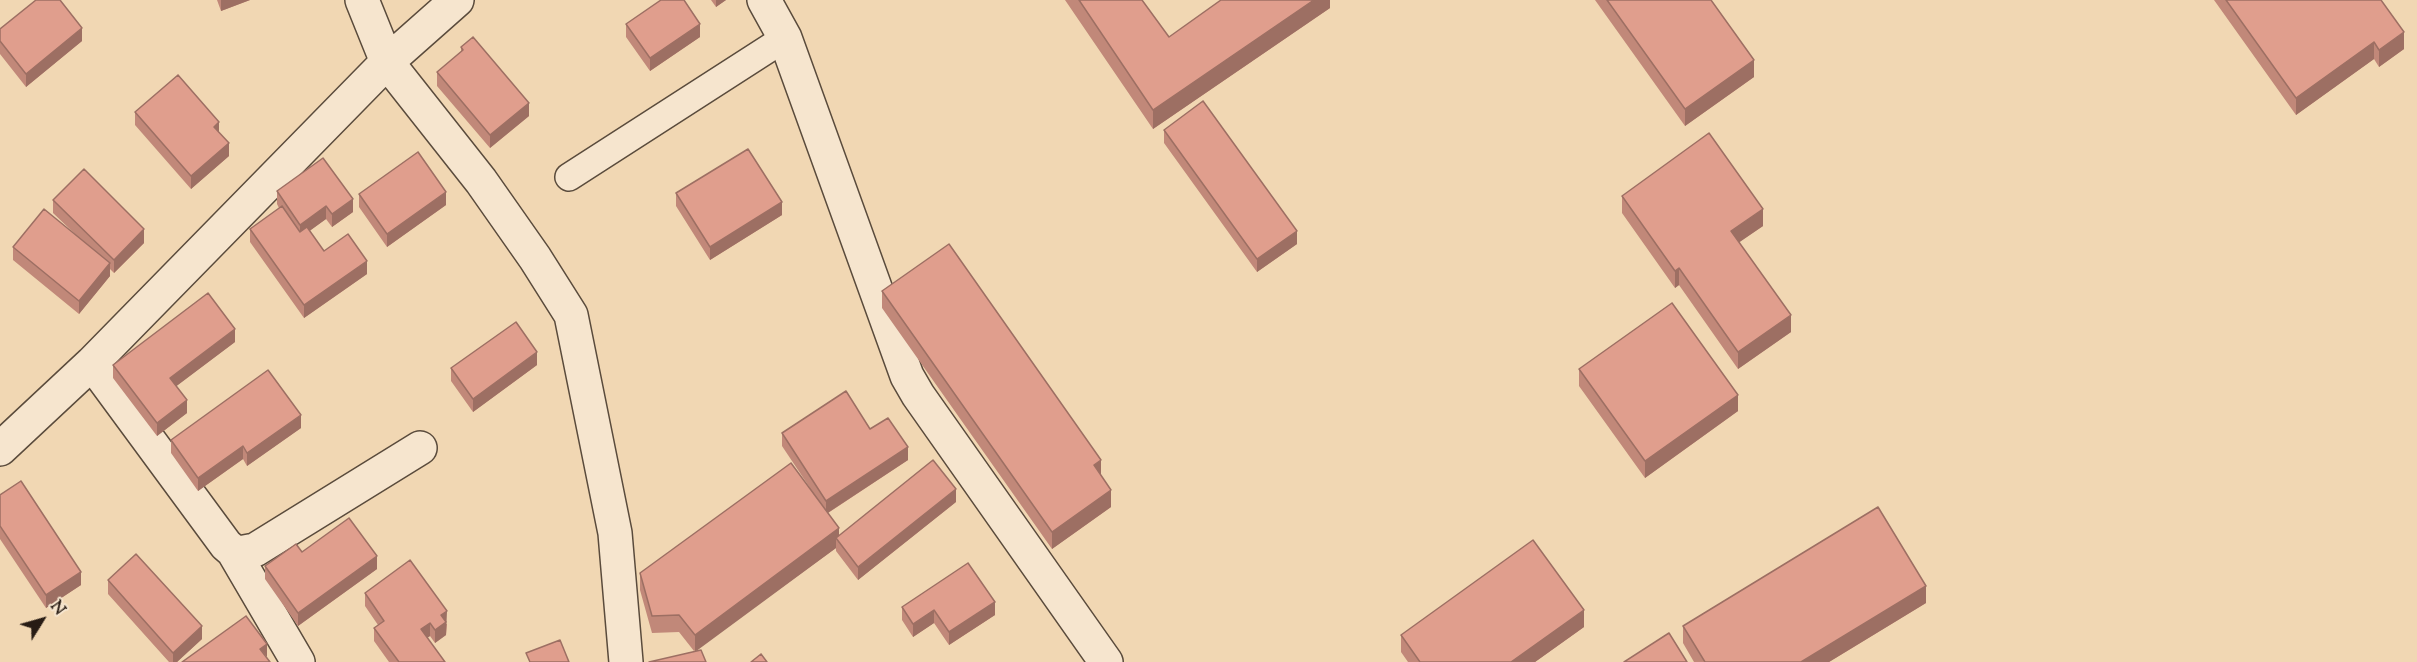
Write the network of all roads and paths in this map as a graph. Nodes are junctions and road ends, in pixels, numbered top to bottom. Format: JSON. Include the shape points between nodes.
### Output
{"nodes":[{"id":1,"x":362,"y":0,"type":"edge"},
{"id":2,"x":457,"y":0,"type":"edge"},
{"id":3,"x":764,"y":0,"type":"edge"},
{"id":4,"x":785,"y":38,"type":"junction"},
{"id":5,"x":387,"y":62,"type":"junction"},
{"id":6,"x":569,"y":177,"type":"dead end"},
{"id":7,"x":92,"y":363,"type":"junction"},
{"id":8,"x":5,"y":439,"type":"edge"},
{"id":9,"x":420,"y":448,"type":"dead end"},
{"id":10,"x":233,"y":551,"type":"junction"},
{"id":11,"x":298,"y":662,"type":"edge"},
{"id":12,"x":626,"y":662,"type":"edge"},
{"id":13,"x":1106,"y":662,"type":"edge"}],
"edges":[{"from":1,"to":5,"type":"street"},
{"from":2,"to":5,"type":"street"},
{"from":3,"to":4,"type":"street"},
{"from":4,"to":6,"type":"lane"},
{"from":4,"to":13,"type":"street","via":[[907,376]]},
{"from":5,"to":7,"type":"street"},
{"from":5,"to":12,"type":"street","via":[[481,181],[565,303],[575,330],[615,533]]},
{"from":7,"to":8,"type":"street"},
{"from":7,"to":10,"type":"street"},
{"from":9,"to":10,"type":"street","via":[[255,550]]},
{"from":10,"to":11,"type":"street"}]}
